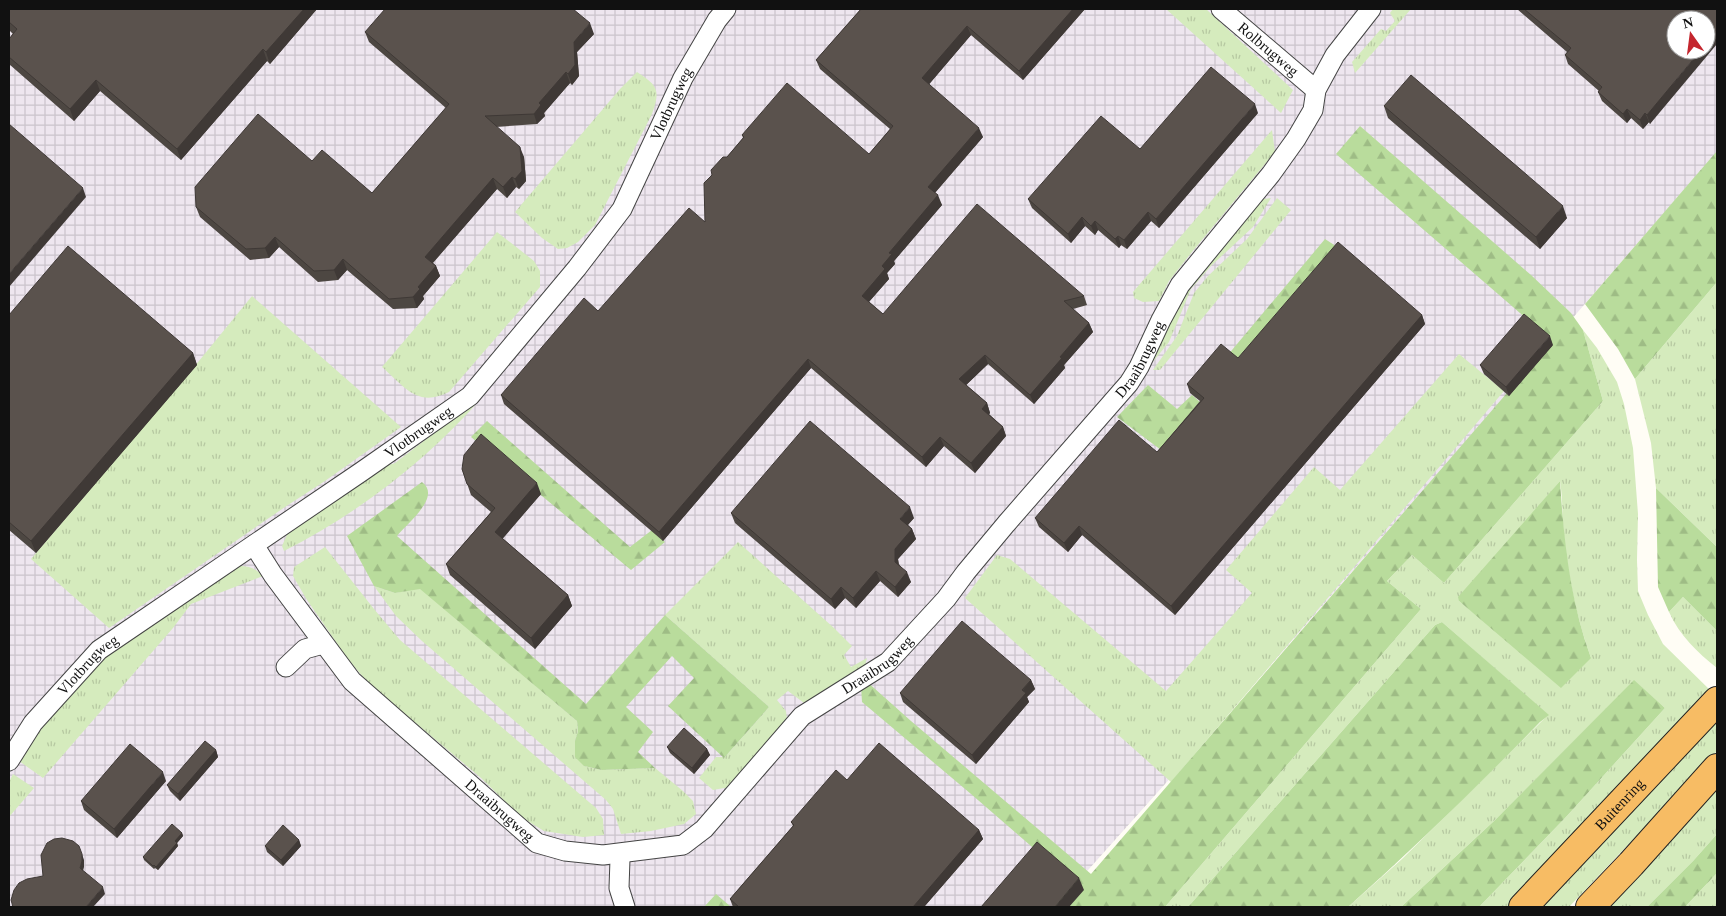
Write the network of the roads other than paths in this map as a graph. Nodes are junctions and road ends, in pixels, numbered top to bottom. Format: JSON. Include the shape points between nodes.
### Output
{"nodes":[{"id":1,"x":726,"y":9,"type":"edge"},
{"id":2,"x":1221,"y":9,"type":"edge"},
{"id":3,"x":1371,"y":9,"type":"edge"},
{"id":4,"x":1316,"y":90,"type":"junction"},
{"id":5,"x":254,"y":545,"type":"junction"},
{"id":6,"x":323,"y":644,"type":"junction"},
{"id":7,"x":286,"y":667,"type":"dead end"},
{"id":8,"x":1716,"y":703,"type":"edge"},
{"id":9,"x":9,"y":761,"type":"edge"},
{"id":10,"x":1717,"y":768,"type":"edge"},
{"id":11,"x":618,"y":854,"type":"junction"},
{"id":12,"x":625,"y":907,"type":"edge"},
{"id":13,"x":1524,"y":907,"type":"edge"},
{"id":14,"x":1590,"y":907,"type":"edge"}],
"edges":[{"from":1,"to":5,"type":"street","name":"Vlotbrugweg","via":[[683,78],[622,209],[470,396]]},
{"from":2,"to":4,"type":"street","name":"Rolbrugweg"},
{"from":3,"to":4,"type":"street","name":"Draaibrugweg","via":[[1336,55]]},
{"from":4,"to":11,"type":"street","name":"Draaibrugweg","via":[[1312,110],[1296,139],[1180,285],[1129,383],[888,662],[802,716],[720,811],[683,845]]},
{"from":5,"to":6,"type":"street","name":"Draaibrugweg"},
{"from":5,"to":9,"type":"street","name":"Vlotbrugweg","via":[[99,650],[33,723]]},
{"from":6,"to":7,"type":"street","via":[[305,649]]},
{"from":6,"to":11,"type":"street","name":"Draaibrugweg","via":[[352,681],[537,843],[565,851]]},
{"from":8,"to":13,"type":"highway","name":"Buitenring"},
{"from":10,"to":14,"type":"highway"},
{"from":11,"to":12,"type":"street","via":[[619,888]]}]}
